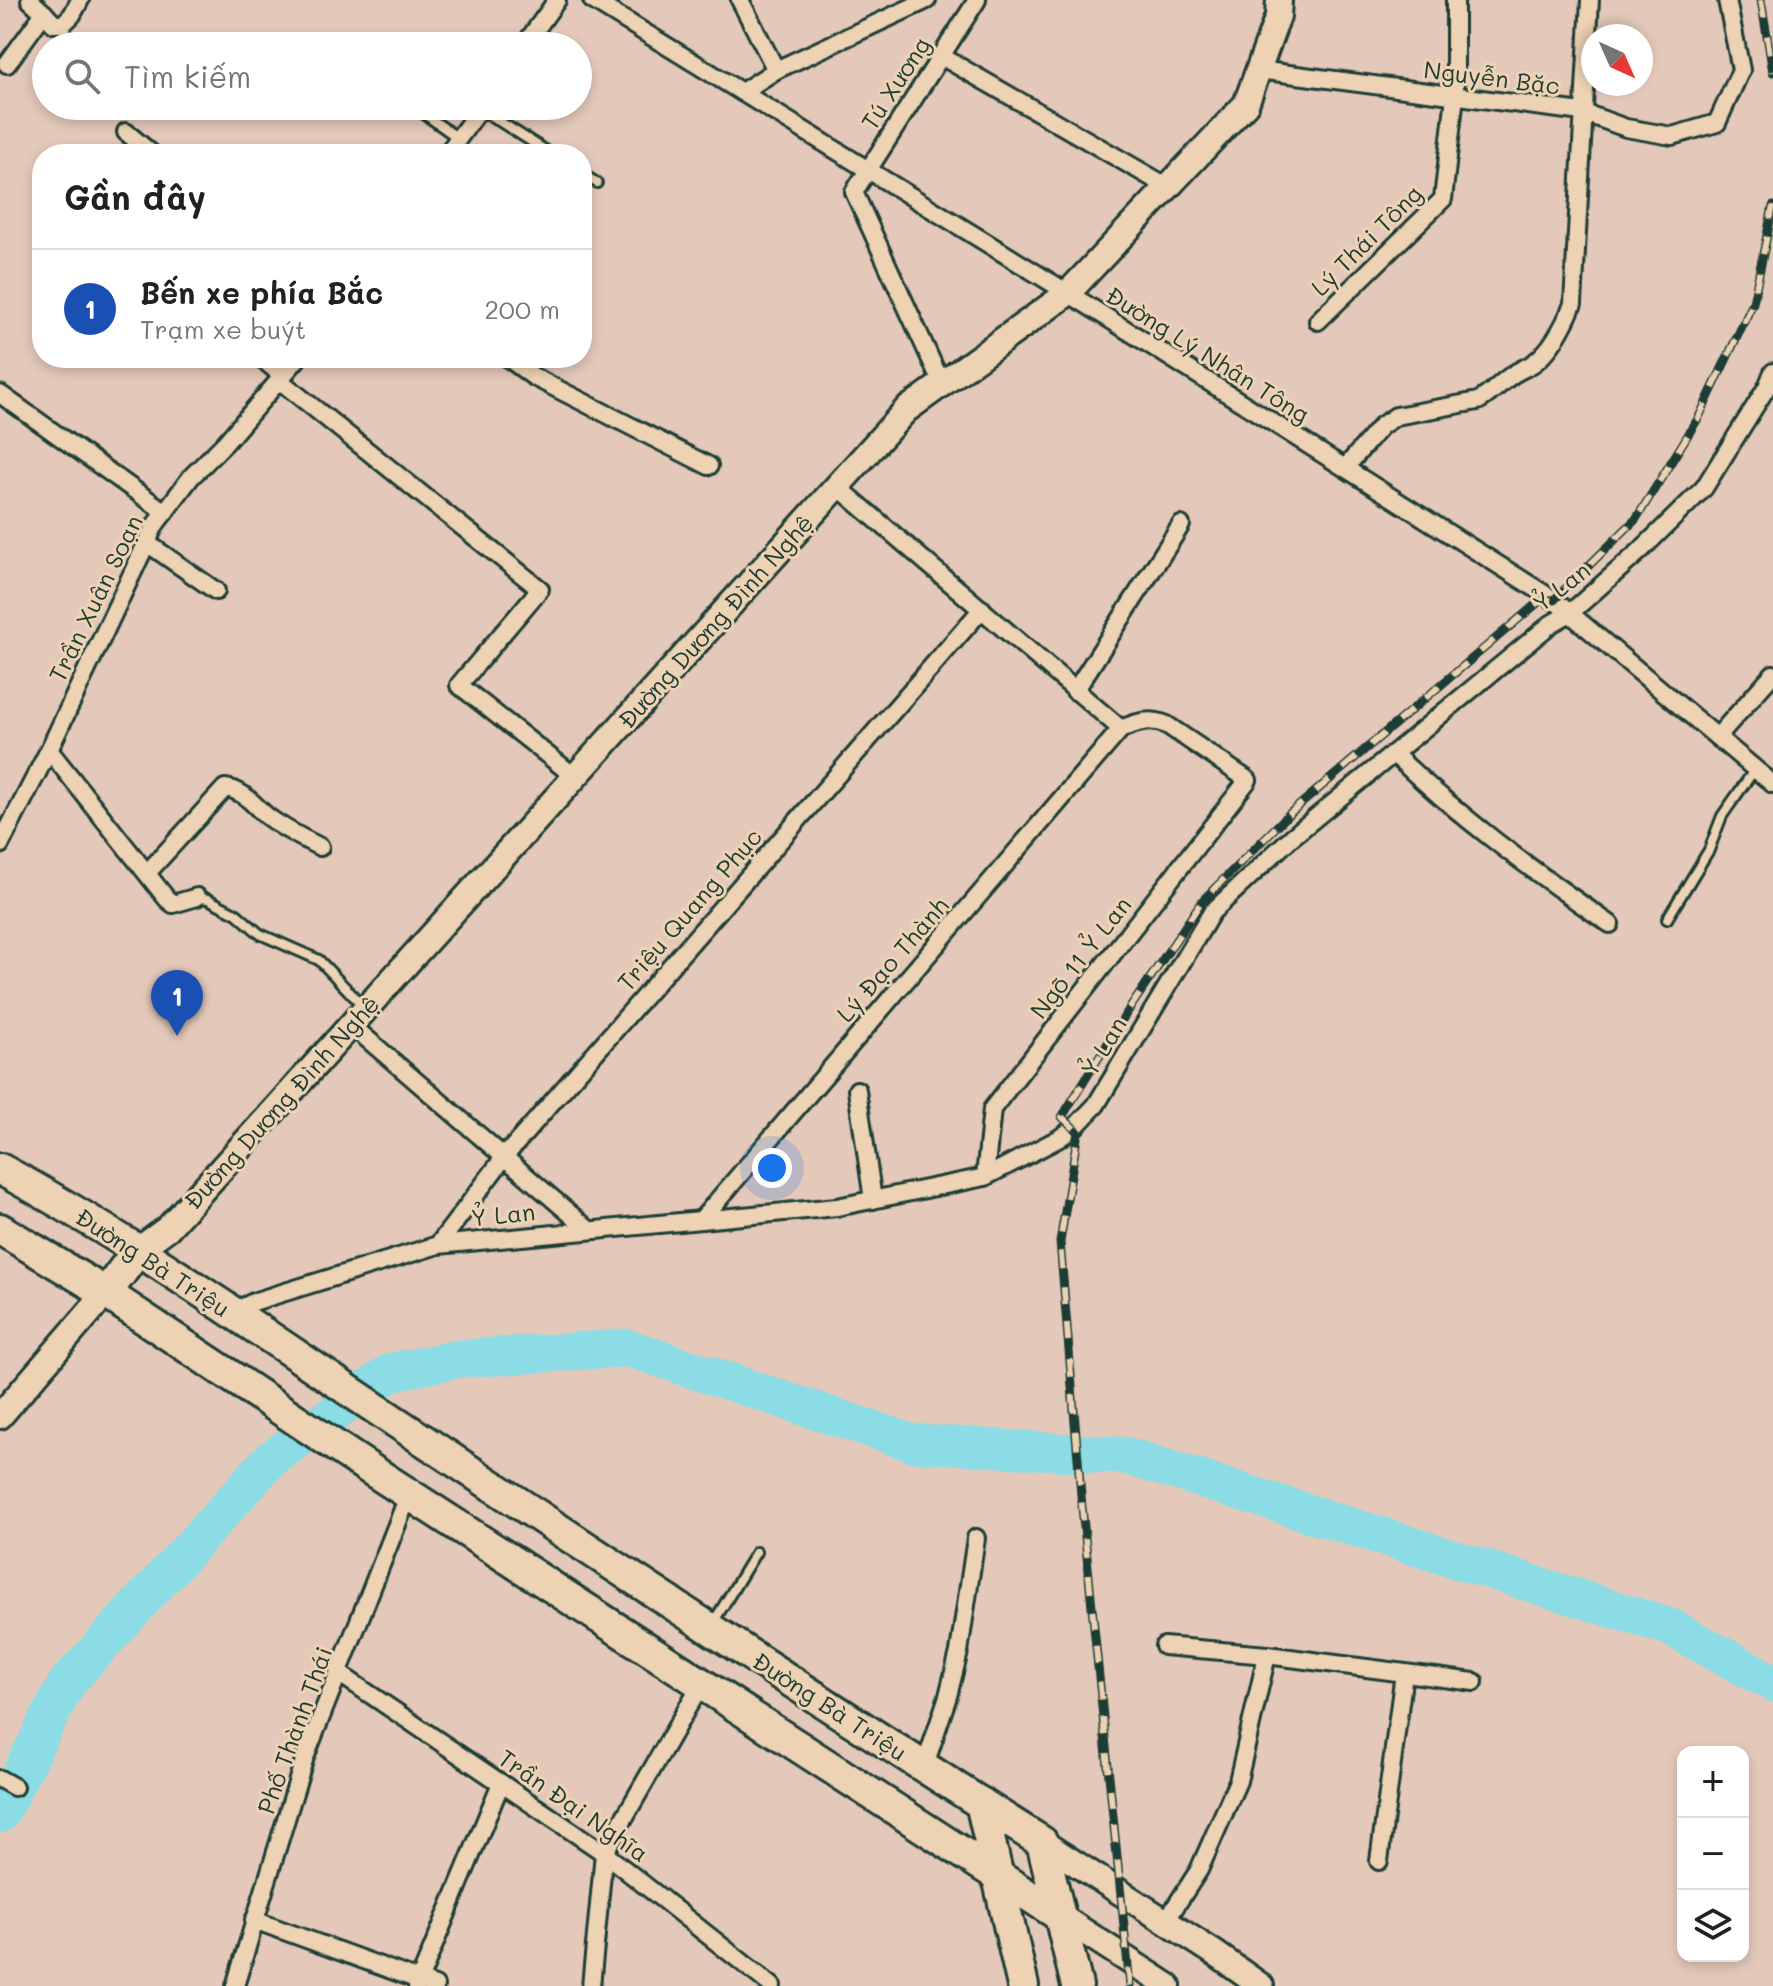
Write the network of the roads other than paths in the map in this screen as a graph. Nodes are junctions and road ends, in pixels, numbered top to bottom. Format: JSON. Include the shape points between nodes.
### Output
{"nodes":[{"id":1,"x":30,"y":0,"type":"edge"},
{"id":2,"x":80,"y":0,"type":"edge"},
{"id":3,"x":557,"y":0,"type":"edge"},
{"id":4,"x":592,"y":0,"type":"edge"},
{"id":5,"x":740,"y":0,"type":"edge"},
{"id":6,"x":927,"y":0,"type":"edge"},
{"id":7,"x":977,"y":0,"type":"edge"},
{"id":8,"x":1279,"y":0,"type":"edge"},
{"id":9,"x":1455,"y":0,"type":"edge"},
{"id":10,"x":1590,"y":0,"type":"edge"},
{"id":11,"x":1727,"y":0,"type":"edge"},
{"id":12,"x":44,"y":13,"type":"junction"},
{"id":13,"x":534,"y":32,"type":"edge"},
{"id":14,"x":941,"y":56,"type":"junction"},
{"id":15,"x":7,"y":64,"type":"dead end"},
{"id":16,"x":776,"y":70,"type":"junction"},
{"id":17,"x":1258,"y":70,"type":"junction"},
{"id":18,"x":742,"y":92,"type":"junction"},
{"id":19,"x":1455,"y":96,"type":"junction"},
{"id":20,"x":1582,"y":112,"type":"junction"},
{"id":21,"x":433,"y":120,"type":"edge"},
{"id":22,"x":472,"y":120,"type":"edge"},
{"id":23,"x":500,"y":120,"type":"edge"},
{"id":24,"x":126,"y":132,"type":"dead end"},
{"id":25,"x":459,"y":138,"type":"junction"},
{"id":26,"x":140,"y":144,"type":"edge"},
{"id":27,"x":454,"y":144,"type":"edge"},
{"id":28,"x":536,"y":144,"type":"edge"},
{"id":29,"x":867,"y":169,"type":"junction"},
{"id":30,"x":592,"y":180,"type":"edge"},
{"id":31,"x":597,"y":183,"type":"dead end"},
{"id":32,"x":1168,"y":187,"type":"junction"},
{"id":33,"x":1068,"y":293,"type":"junction"},
{"id":34,"x":1318,"y":321,"type":"dead end"},
{"id":35,"x":271,"y":368,"type":"edge"},
{"id":36,"x":290,"y":368,"type":"edge"},
{"id":37,"x":522,"y":368,"type":"edge"},
{"id":38,"x":1773,"y":372,"type":"edge"},
{"id":39,"x":281,"y":378,"type":"junction"},
{"id":40,"x":942,"y":384,"type":"junction"},
{"id":41,"x":0,"y":394,"type":"edge"},
{"id":42,"x":709,"y":466,"type":"dead end"},
{"id":43,"x":1345,"y":468,"type":"junction"},
{"id":44,"x":837,"y":486,"type":"junction"},
{"id":45,"x":165,"y":512,"type":"junction"},
{"id":46,"x":1181,"y":525,"type":"dead end"},
{"id":47,"x":147,"y":543,"type":"junction"},
{"id":48,"x":216,"y":591,"type":"dead end"},
{"id":49,"x":982,"y":609,"type":"junction"},
{"id":50,"x":1570,"y":613,"type":"junction"},
{"id":51,"x":1773,"y":674,"type":"edge"},
{"id":52,"x":1075,"y":691,"type":"junction"},
{"id":53,"x":1121,"y":729,"type":"junction"},
{"id":54,"x":1717,"y":737,"type":"junction"},
{"id":55,"x":49,"y":750,"type":"junction"},
{"id":56,"x":1394,"y":754,"type":"junction"},
{"id":57,"x":1755,"y":769,"type":"junction"},
{"id":58,"x":574,"y":776,"type":"junction"},
{"id":59,"x":1773,"y":784,"type":"edge"},
{"id":60,"x":0,"y":845,"type":"edge"},
{"id":61,"x":320,"y":847,"type":"dead end"},
{"id":62,"x":147,"y":873,"type":"junction"},
{"id":63,"x":197,"y":897,"type":"joint"},
{"id":64,"x":1667,"y":919,"type":"dead end"},
{"id":65,"x":1610,"y":924,"type":"dead end"},
{"id":66,"x":358,"y":1017,"type":"junction"},
{"id":67,"x":857,"y":1090,"type":"dead end"},
{"id":68,"x":505,"y":1156,"type":"junction"},
{"id":69,"x":0,"y":1169,"type":"edge"},
{"id":70,"x":985,"y":1177,"type":"junction"},
{"id":71,"x":873,"y":1200,"type":"junction"},
{"id":72,"x":701,"y":1220,"type":"junction"},
{"id":73,"x":0,"y":1229,"type":"edge"},
{"id":74,"x":589,"y":1230,"type":"junction"},
{"id":75,"x":438,"y":1245,"type":"junction"},
{"id":76,"x":138,"y":1250,"type":"junction"},
{"id":77,"x":106,"y":1293,"type":"junction"},
{"id":78,"x":232,"y":1312,"type":"junction"},
{"id":79,"x":0,"y":1416,"type":"edge"},
{"id":80,"x":409,"y":1494,"type":"junction"},
{"id":81,"x":976,"y":1538,"type":"dead end"},
{"id":82,"x":756,"y":1552,"type":"dead end"},
{"id":83,"x":710,"y":1627,"type":"junction"},
{"id":84,"x":1164,"y":1646,"type":"dead end"},
{"id":85,"x":1267,"y":1655,"type":"junction"},
{"id":86,"x":1404,"y":1673,"type":"junction"},
{"id":87,"x":340,"y":1674,"type":"junction"},
{"id":88,"x":1474,"y":1682,"type":"dead end"},
{"id":89,"x":701,"y":1684,"type":"junction"},
{"id":90,"x":924,"y":1768,"type":"junction"},
{"id":91,"x":501,"y":1783,"type":"junction"},
{"id":92,"x":981,"y":1803,"type":"junction"},
{"id":93,"x":1042,"y":1842,"type":"junction"},
{"id":94,"x":604,"y":1853,"type":"junction"},
{"id":95,"x":1379,"y":1861,"type":"dead end"},
{"id":96,"x":997,"y":1876,"type":"junction"},
{"id":97,"x":1060,"y":1916,"type":"junction"},
{"id":98,"x":254,"y":1920,"type":"junction"},
{"id":99,"x":1166,"y":1921,"type":"junction"},
{"id":100,"x":424,"y":1984,"type":"edge"},
{"id":101,"x":235,"y":1986,"type":"edge"},
{"id":102,"x":591,"y":1986,"type":"edge"},
{"id":103,"x":772,"y":1986,"type":"edge"},
{"id":104,"x":1023,"y":1986,"type":"edge"},
{"id":105,"x":1077,"y":1986,"type":"edge"},
{"id":106,"x":1168,"y":1986,"type":"edge"},
{"id":107,"x":1261,"y":1986,"type":"edge"}],
"edges":[{"from":1,"to":12,"type":"street"},
{"from":2,"to":12,"type":"street","via":[[63,24],[54,24]]},
{"from":3,"to":13,"type":"street"},
{"from":4,"to":18,"type":"street","name":"Đường Lý Nhân Tông"},
{"from":5,"to":16,"type":"street"},
{"from":6,"to":16,"type":"street"},
{"from":7,"to":14,"type":"street","name":"Tú Xương"},
{"from":8,"to":17,"type":"main road","name":"Đường Dương Đình Nghệ"},
{"from":9,"to":19,"type":"street","name":"Lý Thái Tông"},
{"from":10,"to":20,"type":"street"},
{"from":11,"to":20,"type":"street","name":"Nguyễn Bặc","via":[[1741,70],[1717,123],[1672,136],[1626,128]]},
{"from":12,"to":15,"type":"street"},
{"from":14,"to":29,"type":"street","name":"Tú Xương"},
{"from":14,"to":32,"type":"street"},
{"from":16,"to":18,"type":"street"},
{"from":17,"to":19,"type":"street","name":"Nguyễn Bặc"},
{"from":17,"to":32,"type":"main road","name":"Đường Dương Đình Nghệ","via":[[1246,104]]},
{"from":18,"to":29,"type":"street","name":"Đường Lý Nhân Tông"},
{"from":19,"to":20,"type":"street","name":"Nguyễn Bặc"},
{"from":19,"to":34,"type":"street","name":"Lý Thái Tông","via":[[1443,199]]},
{"from":20,"to":43,"type":"street","via":[[1573,304],[1544,354],[1478,401],[1396,416]]},
{"from":21,"to":25,"type":"lane"},
{"from":22,"to":25,"type":"street"},
{"from":23,"to":28,"type":"lane"},
{"from":24,"to":26,"type":"street"},
{"from":25,"to":27,"type":"street"},
{"from":29,"to":33,"type":"street","name":"Đường Lý Nhân Tông"},
{"from":29,"to":40,"type":"street","name":"Tú Xương","via":[[854,192]]},
{"from":30,"to":31,"type":"lane"},
{"from":32,"to":33,"type":"main road","name":"Đường Dương Đình Nghệ"},
{"from":33,"to":40,"type":"main road","name":"Đường Dương Đình Nghệ"},
{"from":33,"to":43,"type":"street","name":"Đường Lý Nhân Tông"},
{"from":35,"to":39,"type":"street"},
{"from":36,"to":39,"type":"street","name":"Trần Xuân Soạn"},
{"from":37,"to":42,"type":"street"},
{"from":38,"to":50,"type":"street","name":"Ỷ Lan","via":[[1704,488]]},
{"from":39,"to":45,"type":"street","name":"Trần Xuân Soạn"},
{"from":39,"to":58,"type":"street","via":[[540,589],[459,685]]},
{"from":40,"to":44,"type":"main road","name":"Đường Dương Đình Nghệ","via":[[906,410]]},
{"from":41,"to":45,"type":"street"},
{"from":43,"to":50,"type":"street","name":"Đường Lý Nhân Tông"},
{"from":44,"to":49,"type":"street"},
{"from":44,"to":58,"type":"main road","name":"Đường Dương Đình Nghệ"},
{"from":45,"to":47,"type":"street","name":"Trần Xuân Soạn"},
{"from":46,"to":52,"type":"street"},
{"from":47,"to":48,"type":"street"},
{"from":47,"to":55,"type":"street","name":"Trần Xuân Soạn"},
{"from":49,"to":52,"type":"street"},
{"from":49,"to":68,"type":"street","name":"Triệu Quang Phục"},
{"from":50,"to":54,"type":"street","name":"Đường Lý Nhân Tông"},
{"from":50,"to":56,"type":"street","name":"Ỷ Lan"},
{"from":51,"to":54,"type":"street"},
{"from":52,"to":53,"type":"street"},
{"from":53,"to":70,"type":"street","name":"Ngõ 11 Ỷ Lan","via":[[1140,721],[1167,725],[1248,780],[992,1109]]},
{"from":53,"to":72,"type":"street","name":"Lý Đạo Thành"},
{"from":54,"to":57,"type":"street","name":"Đường Lý Nhân Tông"},
{"from":55,"to":60,"type":"street","name":"Trần Xuân Soạn"},
{"from":55,"to":62,"type":"street"},
{"from":56,"to":65,"type":"street","via":[[1442,800]]},
{"from":56,"to":70,"type":"street","name":"Ỷ Lan","via":[[1292,837],[1212,912],[1085,1117],[1058,1139]]},
{"from":57,"to":59,"type":"street","name":"Đường Lý Nhân Tông"},
{"from":57,"to":64,"type":"lane","via":[[1722,816],[1709,850]]},
{"from":58,"to":66,"type":"main road","name":"Đường Dương Đình Nghệ"},
{"from":61,"to":62,"type":"street","via":[[267,816],[243,794],[225,788]]},
{"from":62,"to":63,"type":"street","via":[[173,904]]},
{"from":63,"to":66,"type":"lane","via":[[319,960],[338,976]]},
{"from":66,"to":68,"type":"street"},
{"from":66,"to":76,"type":"main road","name":"Đường Dương Đình Nghệ","via":[[168,1228]]},
{"from":67,"to":71,"type":"street"},
{"from":68,"to":74,"type":"street"},
{"from":68,"to":75,"type":"street","name":"Triệu Quang Phục"},
{"from":69,"to":76,"type":"highway","name":"Đường Bà Triệu"},
{"from":70,"to":71,"type":"street","name":"Ỷ Lan"},
{"from":71,"to":72,"type":"street","name":"Ỷ Lan"},
{"from":72,"to":74,"type":"street","name":"Ỷ Lan"},
{"from":73,"to":77,"type":"highway"},
{"from":74,"to":75,"type":"street","name":"Ỷ Lan"},
{"from":75,"to":78,"type":"street","name":"Ỷ Lan"},
{"from":76,"to":77,"type":"highway"},
{"from":76,"to":78,"type":"highway","name":"Đường Bà Triệu"},
{"from":77,"to":79,"type":"main road"},
{"from":77,"to":80,"type":"highway"},
{"from":78,"to":83,"type":"highway","name":"Đường Bà Triệu"},
{"from":80,"to":87,"type":"street","name":"Phố Thành Thái"},
{"from":80,"to":89,"type":"highway"},
{"from":81,"to":90,"type":"street","via":[[959,1652]]},
{"from":82,"to":83,"type":"lane"},
{"from":83,"to":90,"type":"highway","name":"Đường Bà Triệu"},
{"from":84,"to":85,"type":"street"},
{"from":85,"to":86,"type":"street"},
{"from":85,"to":99,"type":"street","via":[[1238,1781],[1199,1870]]},
{"from":86,"to":88,"type":"street"},
{"from":86,"to":95,"type":"street"},
{"from":87,"to":91,"type":"street","name":"Trần Đại Nghĩa"},
{"from":87,"to":98,"type":"street","name":"Phố Thành Thái","via":[[304,1760]]},
{"from":89,"to":94,"type":"street"},
{"from":89,"to":96,"type":"highway"},
{"from":90,"to":92,"type":"highway","name":"Đường Bà Triệu"},
{"from":91,"to":94,"type":"street","name":"Trần Đại Nghĩa"},
{"from":91,"to":100,"type":"street"},
{"from":92,"to":93,"type":"highway","name":"Đường Bà Triệu"},
{"from":92,"to":96,"type":"highway"},
{"from":93,"to":97,"type":"highway"},
{"from":93,"to":99,"type":"main road","name":"Đường Bà Triệu"},
{"from":94,"to":102,"type":"street"},
{"from":94,"to":103,"type":"street","name":"Trần Đại Nghĩa"},
{"from":96,"to":97,"type":"highway"},
{"from":96,"to":104,"type":"highway"},
{"from":97,"to":105,"type":"highway"},
{"from":97,"to":106,"type":"main road"},
{"from":98,"to":100,"type":"street"},
{"from":98,"to":101,"type":"street","name":"Phố Thành Thái"},
{"from":99,"to":107,"type":"main road","name":"Đường Bà Triệu"}]}
